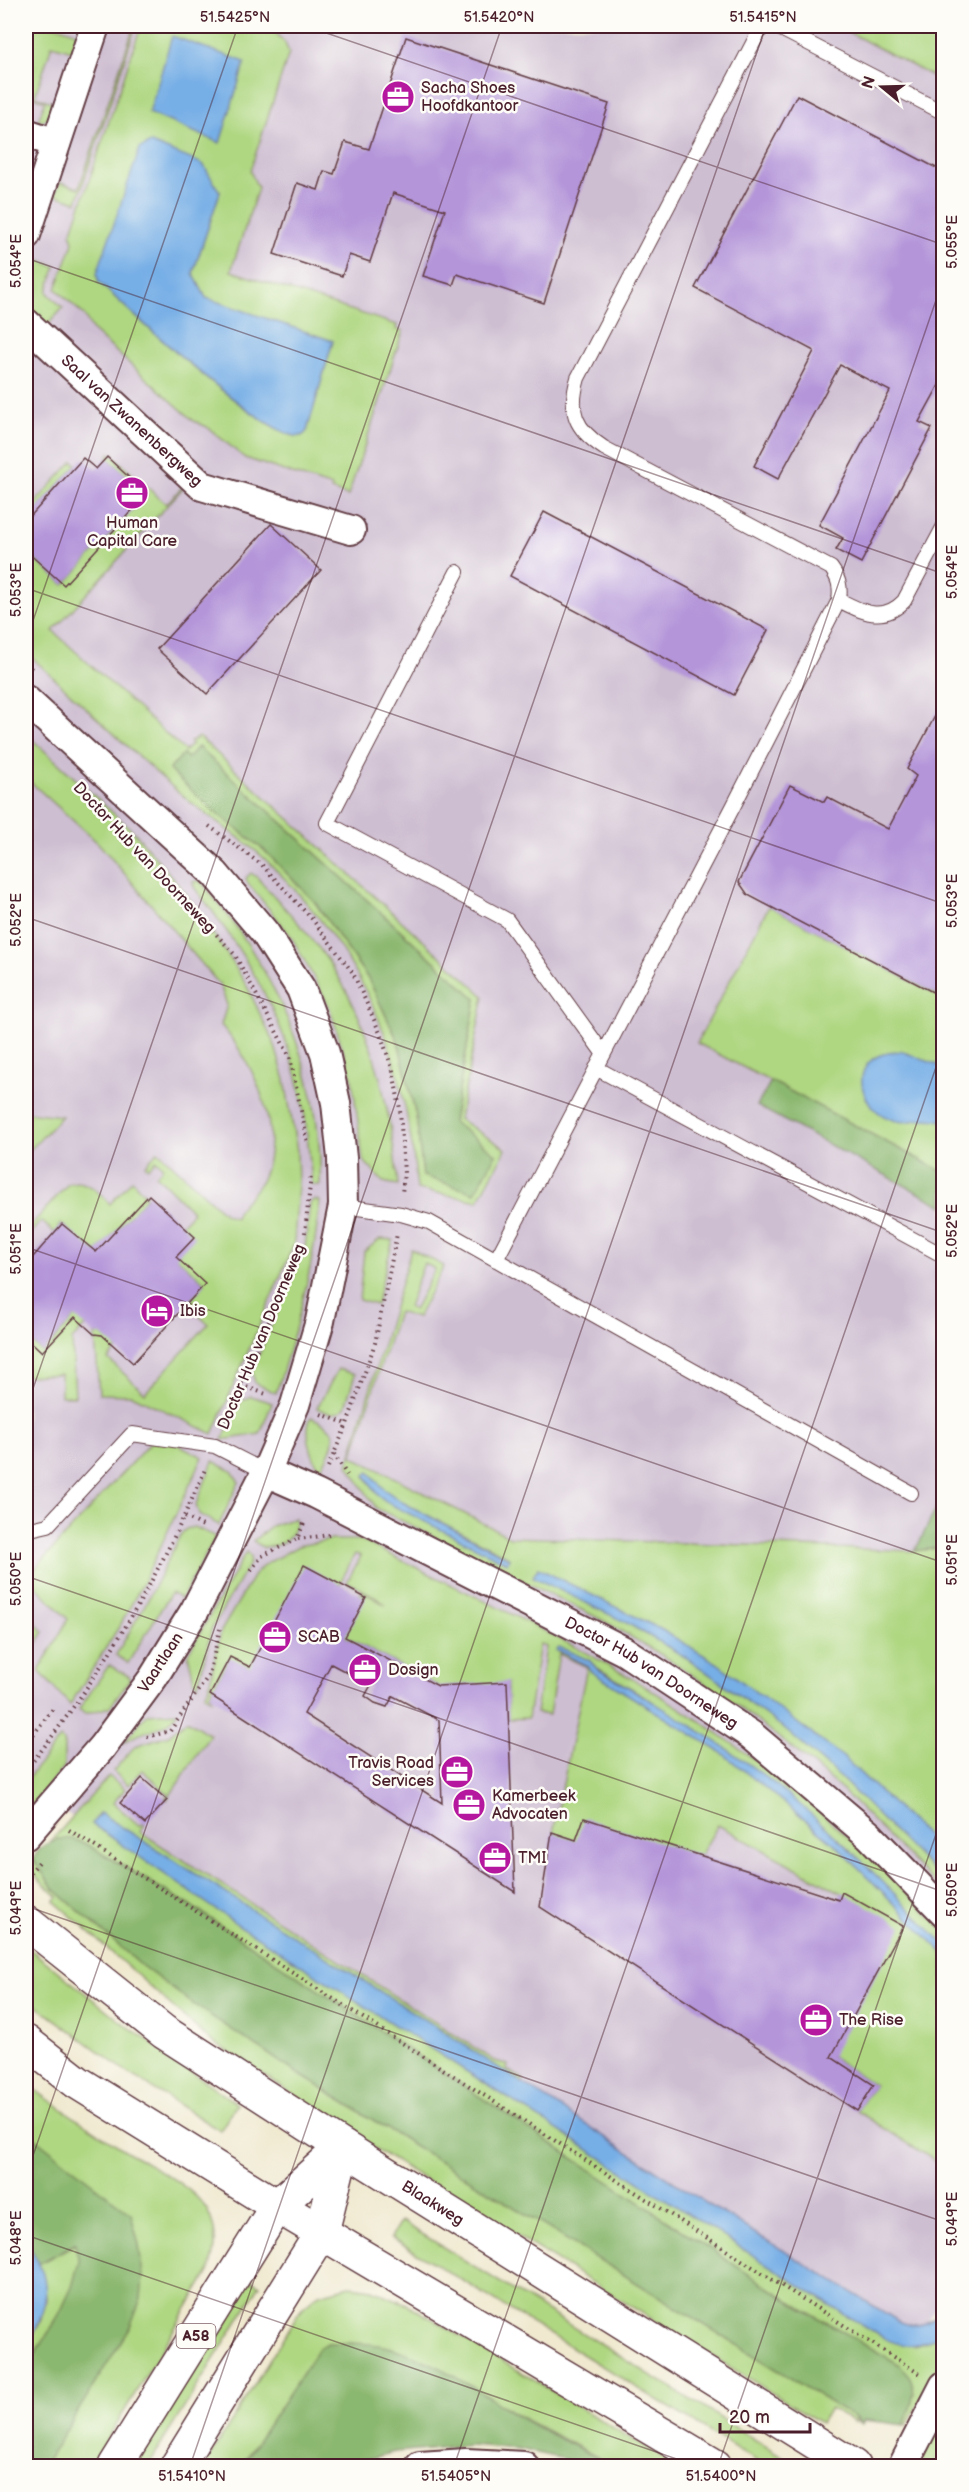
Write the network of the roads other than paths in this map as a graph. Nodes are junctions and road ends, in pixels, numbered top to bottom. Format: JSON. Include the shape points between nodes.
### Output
{"nodes":[{"id":1,"x":95,"y":26,"type":"edge"},
{"id":2,"x":762,"y":26,"type":"edge"},
{"id":3,"x":775,"y":26,"type":"edge"},
{"id":4,"x":944,"y":113,"type":"edge"},
{"id":5,"x":26,"y":133,"type":"edge"},
{"id":6,"x":56,"y":143,"type":"junction"},
{"id":7,"x":26,"y":235,"type":"edge"},
{"id":8,"x":26,"y":323,"type":"edge"},
{"id":9,"x":944,"y":526,"type":"edge"},
{"id":10,"x":351,"y":530,"type":"dead end"},
{"id":11,"x":457,"y":572,"type":"dead end"},
{"id":12,"x":838,"y":600,"type":"junction"},
{"id":13,"x":26,"y":700,"type":"edge"},
{"id":14,"x":603,"y":1053,"type":"junction"},
{"id":15,"x":596,"y":1068,"type":"junction"},
{"id":16,"x":343,"y":1206,"type":"junction"},
{"id":17,"x":944,"y":1256,"type":"edge"},
{"id":18,"x":496,"y":1260,"type":"junction"},
{"id":19,"x":266,"y":1472,"type":"junction"},
{"id":20,"x":912,"y":1493,"type":"dead end"},
{"id":21,"x":26,"y":1530,"type":"edge"},
{"id":22,"x":35,"y":1845,"type":"edge"},
{"id":23,"x":944,"y":1912,"type":"edge"},
{"id":24,"x":26,"y":1922,"type":"edge"},
{"id":25,"x":26,"y":2042,"type":"edge"},
{"id":26,"x":343,"y":2147,"type":"junction"},
{"id":27,"x":277,"y":2206,"type":"junction"},
{"id":28,"x":322,"y":2232,"type":"junction"},
{"id":29,"x":943,"y":2387,"type":"edge"},
{"id":30,"x":851,"y":2465,"type":"edge"},
{"id":31,"x":115,"y":2466,"type":"edge"},
{"id":32,"x":177,"y":2466,"type":"edge"},
{"id":33,"x":420,"y":2466,"type":"edge"},
{"id":34,"x":524,"y":2466,"type":"edge"},
{"id":35,"x":715,"y":2466,"type":"edge"},
{"id":36,"x":903,"y":2466,"type":"edge"}],
"edges":[{"from":1,"to":6,"type":"street"},
{"from":2,"to":12,"type":"lane","via":[[578,378],[572,399],[581,429],[604,448],[831,568],[841,588]]},
{"from":3,"to":4,"type":"lane"},
{"from":5,"to":6,"type":"street"},
{"from":6,"to":7,"type":"street"},
{"from":8,"to":10,"type":"street","name":"Saal van Zwanenbergweg","via":[[202,486]]},
{"from":9,"to":12,"type":"lane","via":[[896,609],[864,613]]},
{"from":11,"to":14,"type":"lane","via":[[327,823],[507,920]]},
{"from":12,"to":14,"type":"lane"},
{"from":13,"to":16,"type":"street","name":"Doctor Hub van Doorneweg","via":[[215,874],[266,933],[301,989],[325,1053],[336,1103]]},
{"from":14,"to":15,"type":"lane"},
{"from":15,"to":17,"type":"lane"},
{"from":15,"to":18,"type":"lane"},
{"from":16,"to":18,"type":"lane","via":[[429,1222]]},
{"from":16,"to":19,"type":"street","name":"Doctor Hub van Doorneweg","via":[[320,1321],[295,1405]]},
{"from":18,"to":20,"type":"lane"},
{"from":19,"to":21,"type":"lane","via":[[215,1446],[132,1434],[48,1525]]},
{"from":19,"to":22,"type":"street","name":"Vaartlaan","via":[[195,1610]]},
{"from":19,"to":23,"type":"street","name":"Doctor Hub van Doorneweg","via":[[624,1651],[751,1735],[869,1835]]},
{"from":24,"to":26,"type":"main road","name":"Blaakweg","via":[[155,2025]]},
{"from":25,"to":27,"type":"main road","via":[[77,2082]]},
{"from":26,"to":27,"type":"main road"},
{"from":26,"to":28,"type":"main road"},
{"from":26,"to":30,"type":"main road","name":"Blaakweg"},
{"from":27,"to":28,"type":"main road"},
{"from":27,"to":31,"type":"main road","number":"A58"},
{"from":28,"to":32,"type":"main road"},
{"from":28,"to":35,"type":"main road"},
{"from":29,"to":36,"type":"street"},
{"from":33,"to":34,"type":"street"}]}
